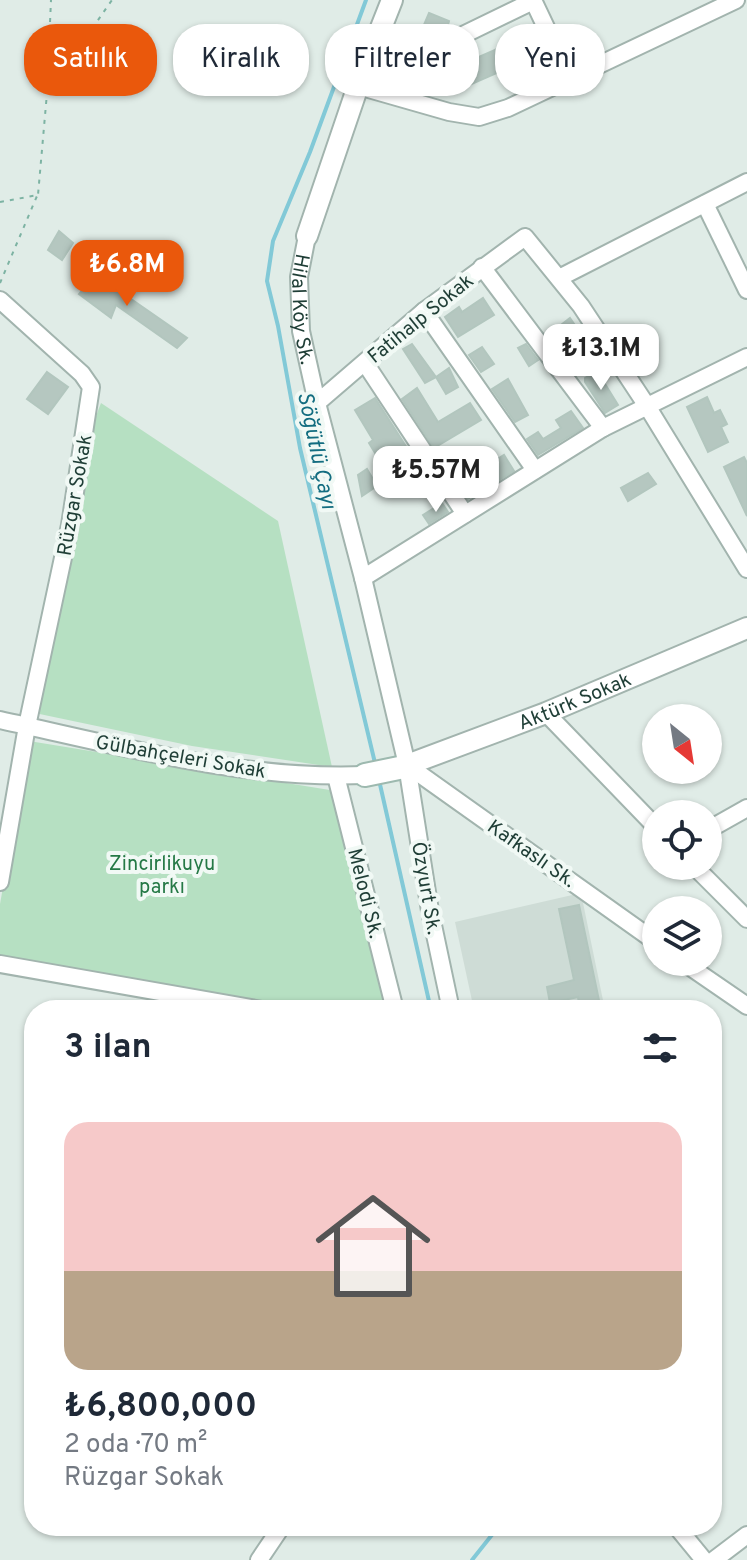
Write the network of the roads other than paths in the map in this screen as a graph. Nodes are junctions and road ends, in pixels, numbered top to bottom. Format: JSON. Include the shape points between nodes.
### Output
{"nodes":[{"id":1,"x":392,"y":0,"type":"edge"},
{"id":2,"x":533,"y":0,"type":"edge"},
{"id":3,"x":736,"y":0,"type":"edge"},
{"id":4,"x":383,"y":24,"type":"edge"},
{"id":5,"x":544,"y":24,"type":"edge"},
{"id":6,"x":479,"y":27,"type":"edge"},
{"id":7,"x":355,"y":96,"type":"edge"},
{"id":8,"x":393,"y":96,"type":"edge"},
{"id":9,"x":747,"y":182,"type":"edge"},
{"id":10,"x":705,"y":204,"type":"junction"},
{"id":11,"x":307,"y":236,"type":"joint"},
{"id":12,"x":482,"y":267,"type":"junction"},
{"id":13,"x":559,"y":278,"type":"junction"},
{"id":14,"x":747,"y":290,"type":"edge"},
{"id":15,"x":0,"y":300,"type":"edge"},
{"id":16,"x":424,"y":311,"type":"junction"},
{"id":17,"x":747,"y":357,"type":"edge"},
{"id":18,"x":365,"y":363,"type":"junction"},
{"id":19,"x":317,"y":403,"type":"junction"},
{"id":20,"x":647,"y":406,"type":"junction"},
{"id":21,"x":603,"y":428,"type":"junction"},
{"id":22,"x":535,"y":470,"type":"junction"},
{"id":23,"x":465,"y":514,"type":"junction"},
{"id":24,"x":747,"y":569,"type":"edge"},
{"id":25,"x":363,"y":578,"type":"junction"},
{"id":26,"x":747,"y":628,"type":"edge"},
{"id":27,"x":546,"y":713,"type":"junction"},
{"id":28,"x":0,"y":720,"type":"edge"},
{"id":29,"x":27,"y":726,"type":"junction"},
{"id":30,"x":403,"y":767,"type":"junction"},
{"id":31,"x":365,"y":775,"type":"joint"},
{"id":32,"x":336,"y":776,"type":"junction"},
{"id":33,"x":747,"y":808,"type":"edge"},
{"id":34,"x":642,"y":812,"type":"edge"},
{"id":35,"x":722,"y":822,"type":"edge"},
{"id":36,"x":708,"y":880,"type":"edge"},
{"id":37,"x":0,"y":882,"type":"edge"},
{"id":38,"x":747,"y":919,"type":"edge"},
{"id":39,"x":642,"y":932,"type":"edge"},
{"id":40,"x":0,"y":964,"type":"edge"},
{"id":41,"x":703,"y":976,"type":"edge"},
{"id":42,"x":205,"y":1000,"type":"edge"},
{"id":43,"x":392,"y":1000,"type":"edge"},
{"id":44,"x":449,"y":1000,"type":"edge"},
{"id":45,"x":747,"y":1006,"type":"edge"},
{"id":46,"x":747,"y":1535,"type":"edge"},
{"id":47,"x":275,"y":1536,"type":"edge"},
{"id":48,"x":684,"y":1536,"type":"edge"},
{"id":49,"x":259,"y":1560,"type":"edge"},
{"id":50,"x":704,"y":1560,"type":"edge"},
{"id":51,"x":714,"y":1560,"type":"edge"}],
"edges":[{"from":1,"to":4,"type":"street","name":"Hilal Köy Sk."},
{"from":2,"to":5,"type":"street"},
{"from":2,"to":6,"type":"street"},
{"from":3,"to":8,"type":"street","via":[[479,117]]},
{"from":7,"to":11,"type":"street","name":"Hilal Köy Sk."},
{"from":9,"to":10,"type":"street"},
{"from":10,"to":13,"type":"street"},
{"from":10,"to":14,"type":"street"},
{"from":11,"to":19,"type":"street","name":"Hilal Köy Sk.","via":[[299,277],[301,331]]},
{"from":12,"to":13,"type":"street","name":"Fatihalp Sokak","via":[[525,237]]},
{"from":12,"to":16,"type":"street","name":"Fatihalp Sokak"},
{"from":12,"to":21,"type":"street"},
{"from":13,"to":20,"type":"street"},
{"from":15,"to":29,"type":"street","name":"Rüzgar Sokak","via":[[91,387],[70,525]]},
{"from":16,"to":18,"type":"street","name":"Fatihalp Sokak"},
{"from":16,"to":22,"type":"street"},
{"from":17,"to":20,"type":"street"},
{"from":18,"to":19,"type":"street","name":"Fatihalp Sokak"},
{"from":18,"to":23,"type":"street"},
{"from":19,"to":25,"type":"street","name":"Hilal Köy Sk."},
{"from":20,"to":21,"type":"street"},
{"from":20,"to":24,"type":"street"},
{"from":21,"to":22,"type":"street"},
{"from":22,"to":23,"type":"street"},
{"from":23,"to":25,"type":"street"},
{"from":25,"to":30,"type":"street","name":"Hilal Köy Sk."},
{"from":26,"to":27,"type":"street","name":"Aktürk Sokak"},
{"from":27,"to":30,"type":"street","name":"Aktürk Sokak"},
{"from":27,"to":34,"type":"street"},
{"from":28,"to":29,"type":"street","name":"Gülbahçeleri Sokak"},
{"from":29,"to":32,"type":"street","name":"Gülbahçeleri Sokak","via":[[188,761]]},
{"from":29,"to":37,"type":"street"},
{"from":30,"to":31,"type":"main road"},
{"from":30,"to":39,"type":"street","name":"Kafkaslı Sk."},
{"from":30,"to":44,"type":"street","name":"Özyurt Sk."},
{"from":31,"to":32,"type":"street","name":"Gülbahçeleri Sokak"},
{"from":32,"to":43,"type":"street","name":"Melodi Sk."},
{"from":33,"to":35,"type":"street"},
{"from":36,"to":38,"type":"street"},
{"from":40,"to":42,"type":"street"},
{"from":41,"to":45,"type":"street"},
{"from":46,"to":51,"type":"street"},
{"from":47,"to":49,"type":"street"},
{"from":48,"to":50,"type":"street"}]}
